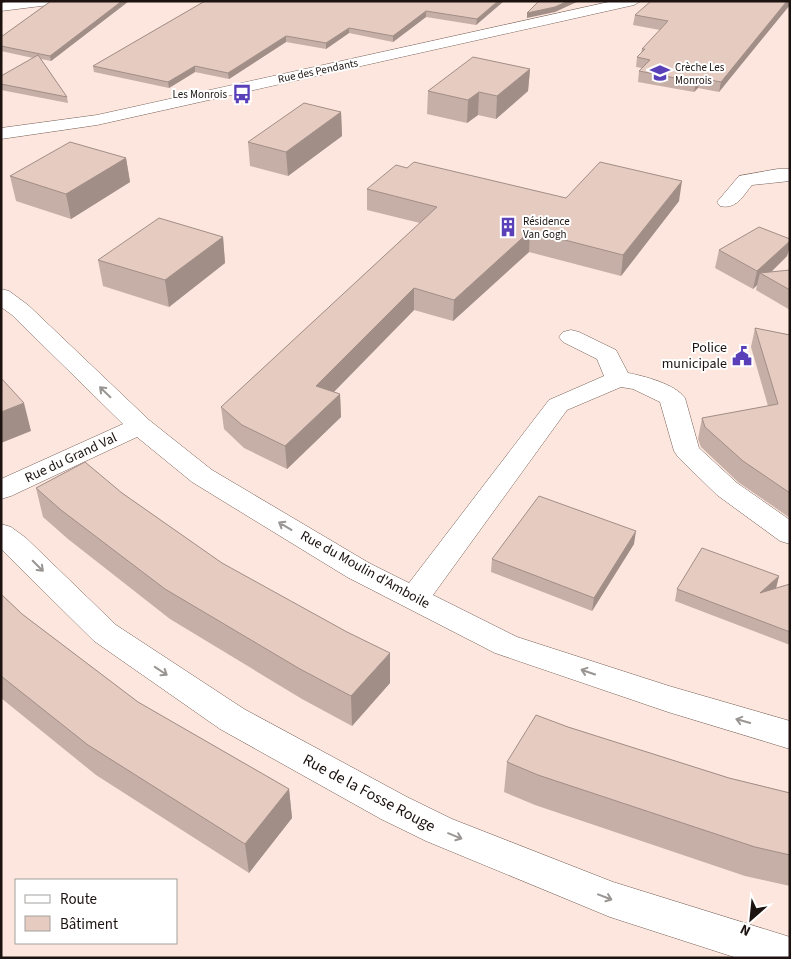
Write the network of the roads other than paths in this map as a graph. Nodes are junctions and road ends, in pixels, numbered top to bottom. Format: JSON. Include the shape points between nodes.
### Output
{"nodes":[{"id":1,"x":49,"y":1,"type":"edge"},
{"id":2,"x":634,"y":1,"type":"edge"},
{"id":3,"x":1,"y":7,"type":"edge"},
{"id":4,"x":1,"y":134,"type":"edge"},
{"id":5,"x":790,"y":175,"type":"edge"},
{"id":6,"x":727,"y":202,"type":"dead end"},
{"id":7,"x":1,"y":296,"type":"edge"},
{"id":8,"x":571,"y":337,"type":"dead end"},
{"id":9,"x":618,"y":379,"type":"junction"},
{"id":10,"x":140,"y":426,"type":"junction"},
{"id":11,"x":1,"y":490,"type":"edge"},
{"id":12,"x":1,"y":534,"type":"edge"},
{"id":13,"x":790,"y":534,"type":"edge"},
{"id":14,"x":414,"y":598,"type":"junction"},
{"id":15,"x":790,"y":735,"type":"edge"},
{"id":16,"x":790,"y":956,"type":"edge"}],
"edges":[{"from":1,"to":3,"type":"street"},
{"from":2,"to":4,"type":"street","name":"Rue des Pendants","via":[[97,120]]},
{"from":5,"to":6,"type":"street","via":[[746,180]]},
{"from":10,"to":7,"type":"street","name":"Rue du Moulin d'Amboile","one_way":true,"via":[[20,310]]},
{"from":8,"to":9,"type":"street","via":[[607,355]]},
{"from":9,"to":13,"type":"street","via":[[640,384],[672,398],[687,451],[727,489]]},
{"from":9,"to":14,"type":"street","via":[[558,405]]},
{"from":10,"to":11,"type":"street","name":"Rue du Grand Val"},
{"from":14,"to":10,"type":"street","name":"Rue du Moulin d'Amboile","one_way":true,"via":[[358,570],[202,476]]},
{"from":12,"to":16,"type":"street","name":"Rue de la Fosse Rouge","one_way":true,"via":[[105,632],[232,720],[394,808],[439,830],[610,899]]},
{"from":15,"to":14,"type":"street","name":"Rue du Moulin d'Amboile","one_way":true,"via":[[668,699],[506,645]]}]}
